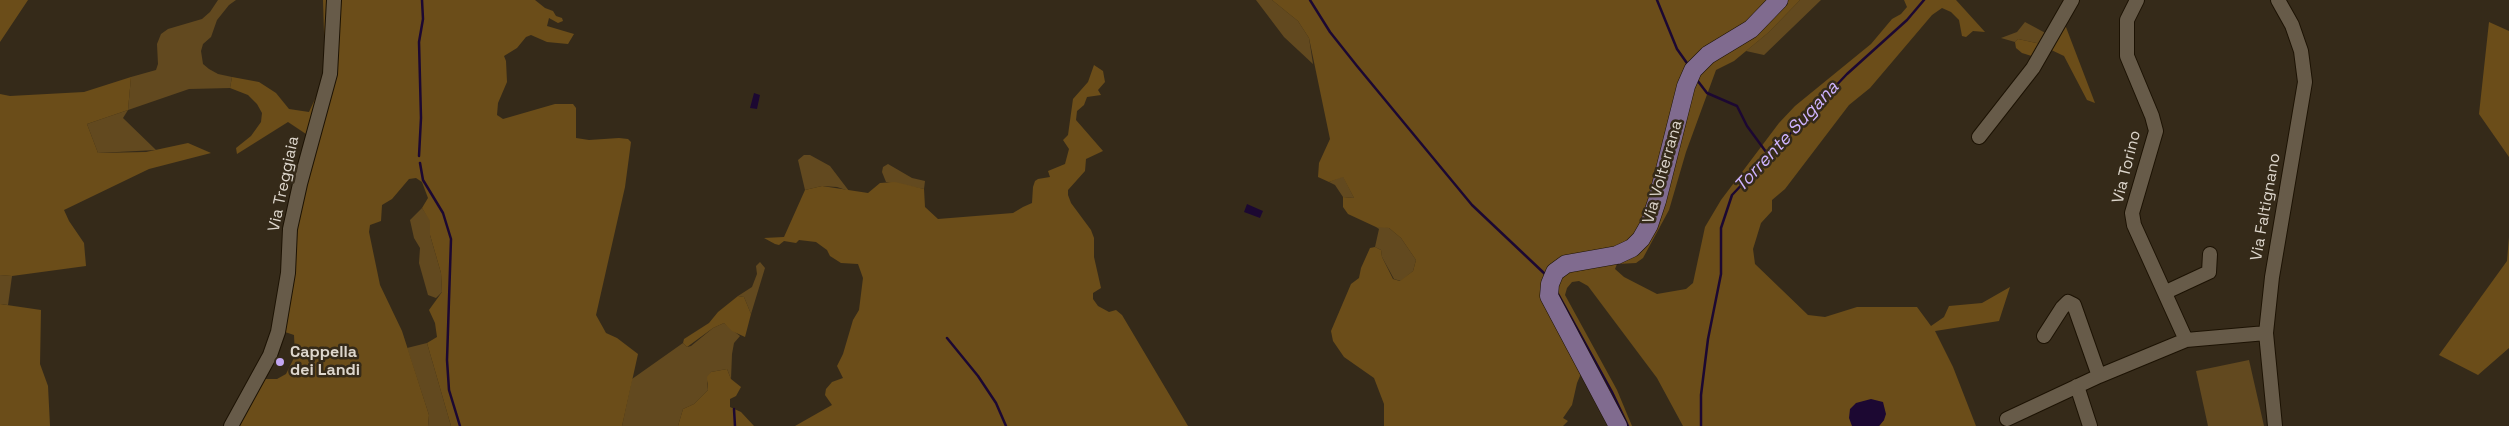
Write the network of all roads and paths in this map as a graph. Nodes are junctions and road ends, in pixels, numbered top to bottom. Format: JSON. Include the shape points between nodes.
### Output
{"nodes":[{"id":1,"x":334,"y":0,"type":"edge"},
{"id":2,"x":1779,"y":0,"type":"edge"},
{"id":3,"x":2072,"y":0,"type":"edge"},
{"id":4,"x":2137,"y":0,"type":"edge"},
{"id":5,"x":2278,"y":0,"type":"edge"},
{"id":6,"x":1979,"y":137,"type":"dead end"},
{"id":7,"x":2210,"y":254,"type":"dead end"},
{"id":8,"x":2166,"y":292,"type":"junction"},
{"id":9,"x":2266,"y":333,"type":"junction"},
{"id":10,"x":2044,"y":336,"type":"dead end"},
{"id":11,"x":2186,"y":340,"type":"junction"},
{"id":12,"x":2099,"y":376,"type":"junction"},
{"id":13,"x":2077,"y":386,"type":"junction"},
{"id":14,"x":2007,"y":419,"type":"dead end"},
{"id":15,"x":231,"y":426,"type":"edge"},
{"id":16,"x":1618,"y":426,"type":"edge"},
{"id":17,"x":2090,"y":426,"type":"edge"},
{"id":18,"x":2275,"y":426,"type":"edge"}],
"edges":[{"from":1,"to":15,"type":"street","name":"Via Treggiaia","via":[[330,74],[290,229],[288,274],[279,330],[270,355]]},
{"from":2,"to":16,"type":"main road","name":"Via Volterrana","via":[[1751,29],[1708,55],[1693,70],[1650,225],[1641,239],[1617,255],[1566,264],[1555,272],[1551,280],[1549,296]]},
{"from":3,"to":6,"type":"street","via":[[2033,68]]},
{"from":4,"to":8,"type":"street","name":"Via Torino","via":[[2127,20],[2127,56],[2156,131],[2132,213],[2134,225]]},
{"from":5,"to":9,"type":"street","name":"Via Faltignano","via":[[2301,51],[2305,82],[2272,277]]},
{"from":7,"to":8,"type":"street","via":[[2209,272]]},
{"from":8,"to":11,"type":"street","name":"Via Torino"},
{"from":9,"to":11,"type":"street"},
{"from":9,"to":18,"type":"street","name":"Via Faltignano"},
{"from":10,"to":12,"type":"street","via":[[2062,308],[2068,302],[2074,305]]},
{"from":11,"to":12,"type":"street"},
{"from":12,"to":13,"type":"street"},
{"from":13,"to":14,"type":"street"},
{"from":13,"to":17,"type":"street"}]}
